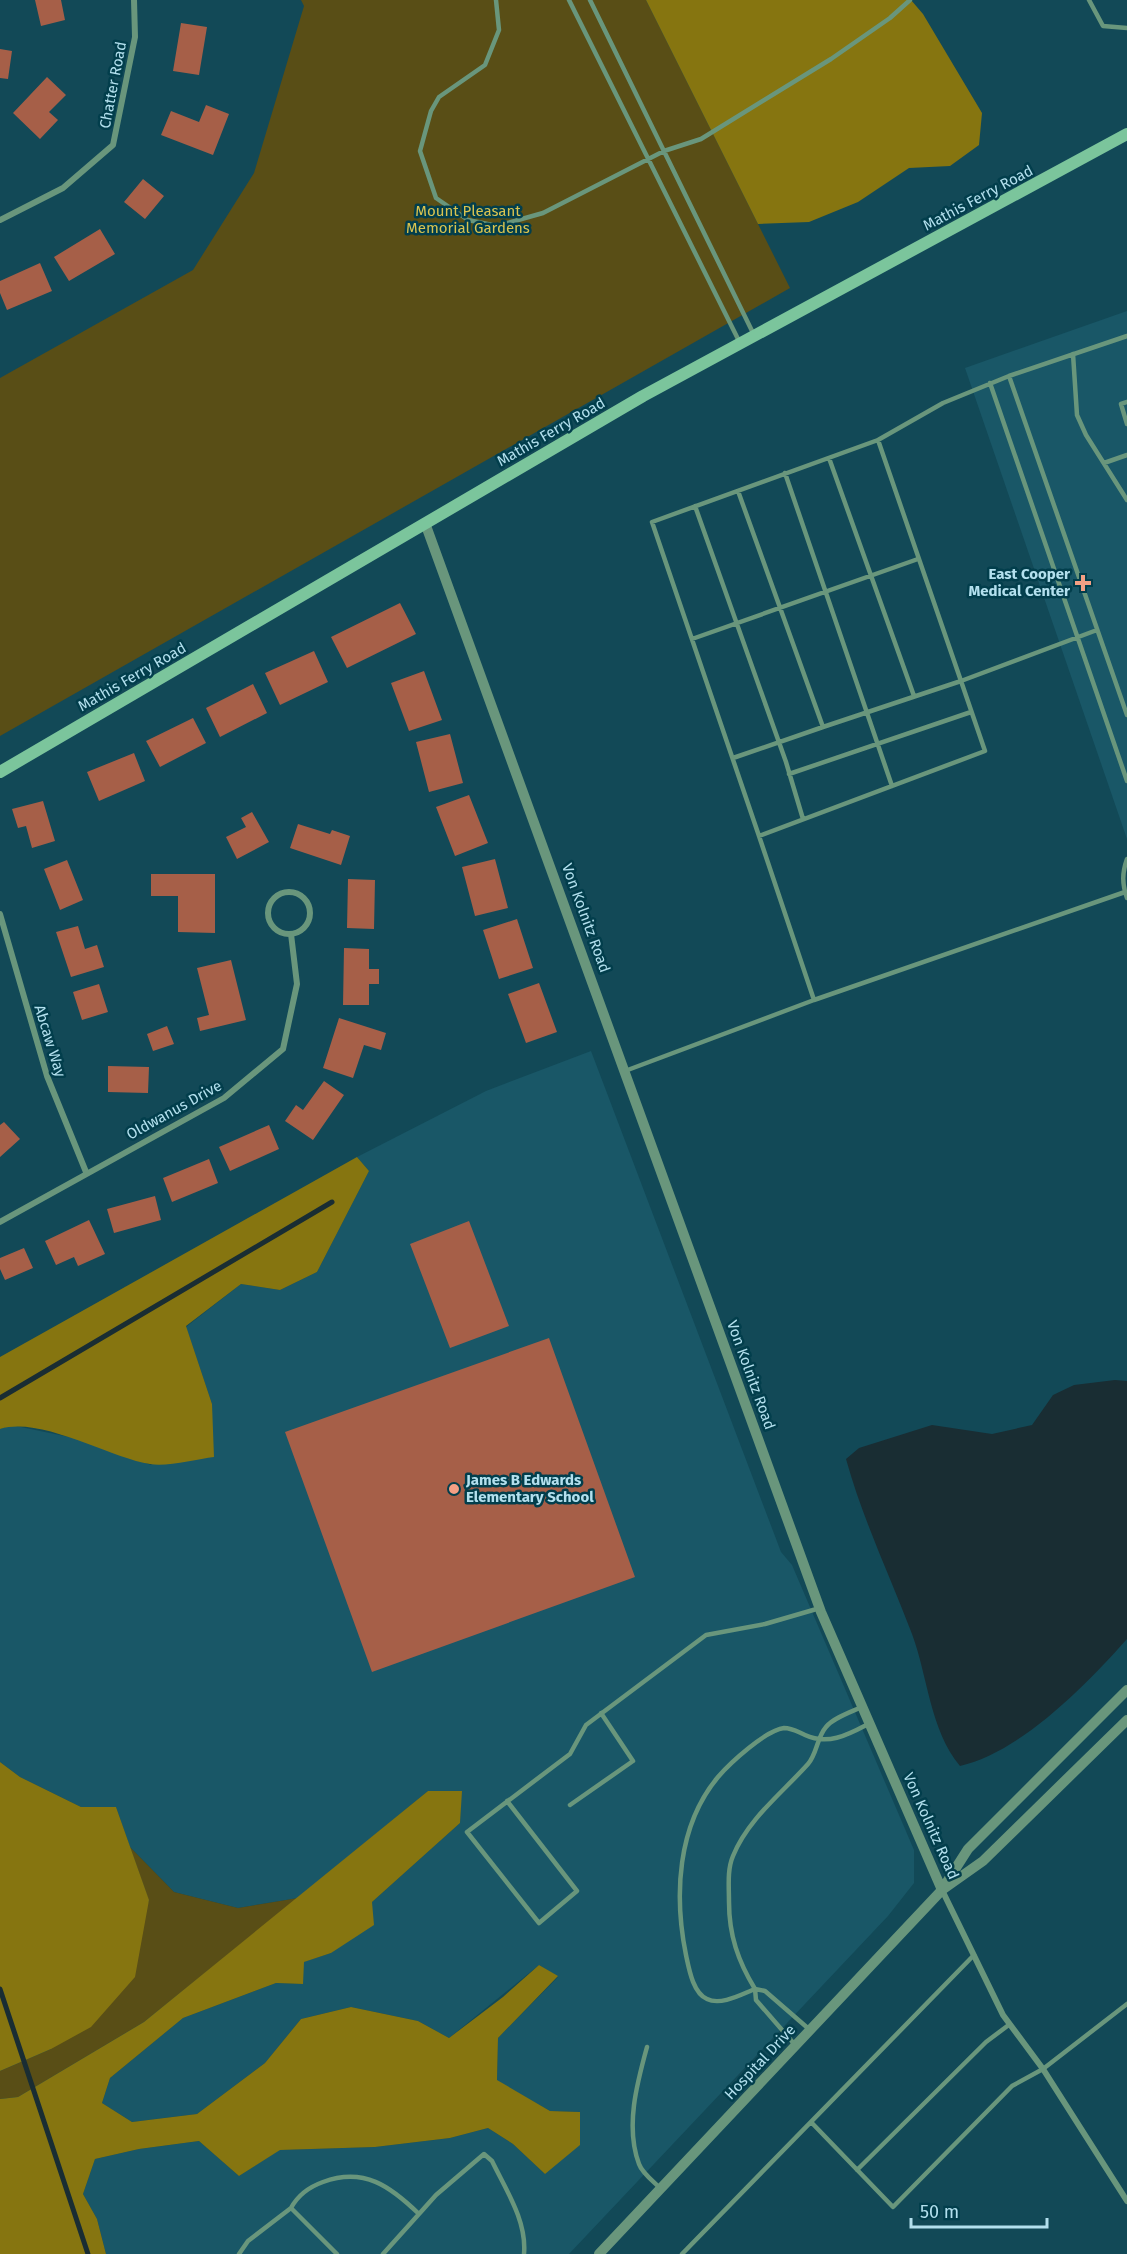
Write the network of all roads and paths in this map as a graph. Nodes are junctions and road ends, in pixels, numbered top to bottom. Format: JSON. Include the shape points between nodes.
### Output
{"nodes":[{"id":1,"x":134,"y":0,"type":"edge"},
{"id":2,"x":496,"y":0,"type":"edge"},
{"id":3,"x":569,"y":0,"type":"edge"},
{"id":4,"x":590,"y":0,"type":"edge"},
{"id":5,"x":910,"y":0,"type":"edge"},
{"id":6,"x":1089,"y":0,"type":"edge"},
{"id":7,"x":1127,"y":28,"type":"edge"},
{"id":8,"x":1127,"y":134,"type":"edge"},
{"id":9,"x":664,"y":151,"type":"junction"},
{"id":10,"x":648,"y":160,"type":"junction"},
{"id":11,"x":0,"y":220,"type":"edge"},
{"id":12,"x":754,"y":334,"type":"junction"},
{"id":13,"x":1127,"y":336,"type":"edge"},
{"id":14,"x":740,"y":343,"type":"junction"},
{"id":15,"x":1073,"y":354,"type":"junction"},
{"id":16,"x":1009,"y":376,"type":"junction"},
{"id":17,"x":990,"y":383,"type":"junction"},
{"id":18,"x":1127,"y":402,"type":"edge"},
{"id":19,"x":1127,"y":424,"type":"edge"},
{"id":20,"x":878,"y":440,"type":"junction"},
{"id":21,"x":1127,"y":456,"type":"edge"},
{"id":22,"x":829,"y":458,"type":"junction"},
{"id":23,"x":1104,"y":464,"type":"junction"},
{"id":24,"x":786,"y":473,"type":"junction"},
{"id":25,"x":738,"y":491,"type":"junction"},
{"id":26,"x":1127,"y":500,"type":"edge"},
{"id":27,"x":695,"y":507,"type":"junction"},
{"id":28,"x":425,"y":523,"type":"junction"},
{"id":29,"x":918,"y":559,"type":"junction"},
{"id":30,"x":871,"y":576,"type":"junction"},
{"id":31,"x":827,"y":592,"type":"junction"},
{"id":32,"x":780,"y":609,"type":"junction"},
{"id":33,"x":737,"y":624,"type":"junction"},
{"id":34,"x":1097,"y":630,"type":"junction"},
{"id":35,"x":1077,"y":637,"type":"junction"},
{"id":36,"x":692,"y":639,"type":"junction"},
{"id":37,"x":961,"y":681,"type":"junction"},
{"id":38,"x":914,"y":696,"type":"junction"},
{"id":39,"x":869,"y":712,"type":"junction"},
{"id":40,"x":971,"y":712,"type":"junction"},
{"id":41,"x":1127,"y":715,"type":"edge"},
{"id":42,"x":823,"y":727,"type":"junction"},
{"id":43,"x":779,"y":742,"type":"junction"},
{"id":44,"x":879,"y":743,"type":"junction"},
{"id":45,"x":733,"y":758,"type":"junction"},
{"id":46,"x":0,"y":772,"type":"edge"},
{"id":47,"x":789,"y":774,"type":"junction"},
{"id":48,"x":1127,"y":781,"type":"edge"},
{"id":49,"x":892,"y":786,"type":"junction"},
{"id":50,"x":803,"y":819,"type":"junction"},
{"id":51,"x":759,"y":836,"type":"junction"},
{"id":52,"x":1127,"y":859,"type":"edge"},
{"id":53,"x":1125,"y":892,"type":"junction"},
{"id":54,"x":1127,"y":898,"type":"edge"},
{"id":55,"x":0,"y":914,"type":"edge"},
{"id":56,"x":291,"y":934,"type":"junction"},
{"id":57,"x":814,"y":1000,"type":"junction"},
{"id":58,"x":625,"y":1071,"type":"junction"},
{"id":59,"x":87,"y":1172,"type":"junction"},
{"id":60,"x":0,"y":1222,"type":"edge"},
{"id":61,"x":820,"y":1608,"type":"junction"},
{"id":62,"x":1127,"y":1690,"type":"edge"},
{"id":63,"x":862,"y":1707,"type":"junction"},
{"id":64,"x":601,"y":1713,"type":"junction"},
{"id":65,"x":1127,"y":1720,"type":"edge"},
{"id":66,"x":870,"y":1723,"type":"junction"},
{"id":67,"x":820,"y":1740,"type":"junction"},
{"id":68,"x":507,"y":1800,"type":"junction"},
{"id":69,"x":570,"y":1805,"type":"dead end"},
{"id":70,"x":942,"y":1890,"type":"junction"},
{"id":71,"x":974,"y":1955,"type":"junction"},
{"id":72,"x":755,"y":1989,"type":"junction"},
{"id":73,"x":1127,"y":2004,"type":"edge"},
{"id":74,"x":1010,"y":2024,"type":"junction"},
{"id":75,"x":810,"y":2030,"type":"junction"},
{"id":76,"x":796,"y":2046,"type":"junction"},
{"id":77,"x":647,"y":2047,"type":"dead end"},
{"id":78,"x":1043,"y":2069,"type":"junction"},
{"id":79,"x":811,"y":2122,"type":"junction"},
{"id":80,"x":857,"y":2170,"type":"junction"},
{"id":81,"x":661,"y":2189,"type":"junction"},
{"id":82,"x":1127,"y":2201,"type":"edge"},
{"id":83,"x":291,"y":2208,"type":"junction"},
{"id":84,"x":419,"y":2214,"type":"junction"},
{"id":85,"x":239,"y":2254,"type":"edge"},
{"id":86,"x":337,"y":2254,"type":"edge"},
{"id":87,"x":383,"y":2254,"type":"edge"},
{"id":88,"x":524,"y":2254,"type":"edge"},
{"id":89,"x":599,"y":2254,"type":"edge"},
{"id":90,"x":682,"y":2254,"type":"edge"}],
"edges":[{"from":1,"to":11,"type":"street","name":"Chatter Road","via":[[135,37],[113,144],[63,188]]},
{"from":2,"to":10,"type":"lane","via":[[499,30],[485,65],[439,97],[422,138],[420,151],[436,198],[468,219],[497,226],[543,213]]},
{"from":3,"to":10,"type":"lane"},
{"from":4,"to":9,"type":"lane"},
{"from":5,"to":9,"type":"lane","via":[[831,59],[731,121],[701,139]]},
{"from":6,"to":7,"type":"lane","via":[[1103,26]]},
{"from":8,"to":12,"type":"main road","name":"Mathis Ferry Road"},
{"from":9,"to":10,"type":"lane"},
{"from":9,"to":12,"type":"lane"},
{"from":10,"to":14,"type":"lane"},
{"from":12,"to":14,"type":"main road","name":"Mathis Ferry Road"},
{"from":13,"to":15,"type":"lane"},
{"from":14,"to":28,"type":"main road","name":"Mathis Ferry Road"},
{"from":15,"to":16,"type":"lane"},
{"from":15,"to":23,"type":"lane","via":[[1077,415]]},
{"from":16,"to":17,"type":"lane"},
{"from":16,"to":34,"type":"lane"},
{"from":17,"to":20,"type":"lane","via":[[943,403]]},
{"from":17,"to":35,"type":"lane"},
{"from":18,"to":19,"type":"lane","via":[[1121,404]]},
{"from":20,"to":22,"type":"lane"},
{"from":20,"to":29,"type":"lane"},
{"from":21,"to":23,"type":"lane"},
{"from":22,"to":24,"type":"lane"},
{"from":22,"to":30,"type":"lane"},
{"from":23,"to":26,"type":"lane"},
{"from":24,"to":25,"type":"lane"},
{"from":24,"to":31,"type":"lane"},
{"from":25,"to":27,"type":"lane"},
{"from":25,"to":32,"type":"lane"},
{"from":27,"to":33,"type":"lane"},
{"from":27,"to":36,"type":"lane","via":[[652,522]]},
{"from":28,"to":46,"type":"main road","name":"Mathis Ferry Road"},
{"from":28,"to":58,"type":"street","name":"Von Kolnitz Road"},
{"from":29,"to":30,"type":"lane"},
{"from":29,"to":37,"type":"lane"},
{"from":30,"to":31,"type":"lane"},
{"from":30,"to":38,"type":"lane"},
{"from":31,"to":32,"type":"lane"},
{"from":31,"to":39,"type":"lane"},
{"from":32,"to":33,"type":"lane"},
{"from":32,"to":42,"type":"lane"},
{"from":33,"to":36,"type":"lane"},
{"from":33,"to":43,"type":"lane"},
{"from":34,"to":35,"type":"lane"},
{"from":34,"to":41,"type":"lane"},
{"from":35,"to":37,"type":"lane"},
{"from":35,"to":48,"type":"lane"},
{"from":36,"to":45,"type":"lane"},
{"from":37,"to":38,"type":"lane"},
{"from":37,"to":40,"type":"lane"},
{"from":38,"to":39,"type":"lane"},
{"from":39,"to":42,"type":"lane"},
{"from":39,"to":44,"type":"lane"},
{"from":40,"to":44,"type":"lane"},
{"from":40,"to":49,"type":"lane","via":[[985,751]]},
{"from":42,"to":43,"type":"lane"},
{"from":43,"to":45,"type":"lane"},
{"from":43,"to":47,"type":"lane"},
{"from":44,"to":47,"type":"lane"},
{"from":44,"to":49,"type":"lane"},
{"from":45,"to":51,"type":"lane"},
{"from":47,"to":50,"type":"lane"},
{"from":49,"to":50,"type":"lane"},
{"from":50,"to":51,"type":"lane"},
{"from":51,"to":57,"type":"lane"},
{"from":52,"to":53,"type":"lane","via":[[1123,870]]},
{"from":53,"to":54,"type":"lane"},
{"from":53,"to":57,"type":"lane"},
{"from":55,"to":59,"type":"street","name":"Abcaw Way","via":[[46,1076]]},
{"from":56,"to":56,"type":"street","via":[[305,927],[310,911],[302,896],[287,892],[272,899],[267,915],[275,930]]},
{"from":56,"to":59,"type":"street","name":"Oldwanus Drive","via":[[297,984],[283,1049],[224,1098]]},
{"from":57,"to":58,"type":"lane"},
{"from":58,"to":61,"type":"street","name":"Von Kolnitz Road"},
{"from":59,"to":60,"type":"street","name":"Oldwanus Drive"},
{"from":61,"to":63,"type":"street","name":"Von Kolnitz Road"},
{"from":61,"to":64,"type":"lane","via":[[706,1635]]},
{"from":62,"to":70,"type":"street","name":"Hospital Drive","via":[[968,1849]]},
{"from":63,"to":66,"type":"street","name":"Von Kolnitz Road"},
{"from":63,"to":67,"type":"lane","via":[[827,1725]]},
{"from":64,"to":68,"type":"lane","via":[[586,1725],[570,1754]]},
{"from":64,"to":69,"type":"lane","via":[[633,1761]]},
{"from":65,"to":70,"type":"street","name":"Hospital Drive","via":[[982,1861]]},
{"from":66,"to":67,"type":"lane","via":[[841,1738]]},
{"from":66,"to":70,"type":"street","name":"Von Kolnitz Road"},
{"from":67,"to":72,"type":"lane","via":[[811,1761],[761,1812],[732,1858],[731,1934]]},
{"from":67,"to":72,"type":"lane","via":[[784,1728],[754,1744],[718,1776],[700,1804],[682,1857],[680,1924],[694,1983],[705,1999],[715,2002]]},
{"from":68,"to":68,"type":"lane","via":[[577,1891],[539,1923],[467,1832]]},
{"from":70,"to":71,"type":"street","name":"Von Kolnitz Road"},
{"from":70,"to":75,"type":"street","name":"Hospital Drive"},
{"from":71,"to":74,"type":"street","name":"Von Kolnitz Road"},
{"from":71,"to":79,"type":"lane"},
{"from":72,"to":75,"type":"lane","via":[[765,1991]]},
{"from":72,"to":76,"type":"lane","via":[[756,2000]]},
{"from":73,"to":78,"type":"lane"},
{"from":74,"to":78,"type":"street","name":"Von Kolnitz Road"},
{"from":74,"to":80,"type":"lane","via":[[986,2042]]},
{"from":75,"to":76,"type":"street","name":"Hospital Drive"},
{"from":76,"to":81,"type":"street","name":"Hospital Drive"},
{"from":77,"to":81,"type":"lane","via":[[638,2079],[632,2133],[640,2166]]},
{"from":78,"to":80,"type":"lane","via":[[1012,2086],[893,2207]]},
{"from":78,"to":82,"type":"street","name":"Von Kolnitz Road"},
{"from":79,"to":80,"type":"lane"},
{"from":79,"to":90,"type":"lane"},
{"from":81,"to":89,"type":"street","name":"Hospital Drive"},
{"from":83,"to":84,"type":"lane","via":[[297,2197],[315,2185],[342,2175],[364,2177],[398,2193]]},
{"from":83,"to":85,"type":"lane","via":[[248,2241]]},
{"from":83,"to":86,"type":"lane"},
{"from":84,"to":87,"type":"lane"},
{"from":84,"to":88,"type":"lane","via":[[484,2154],[492,2161],[521,2222]]}]}
